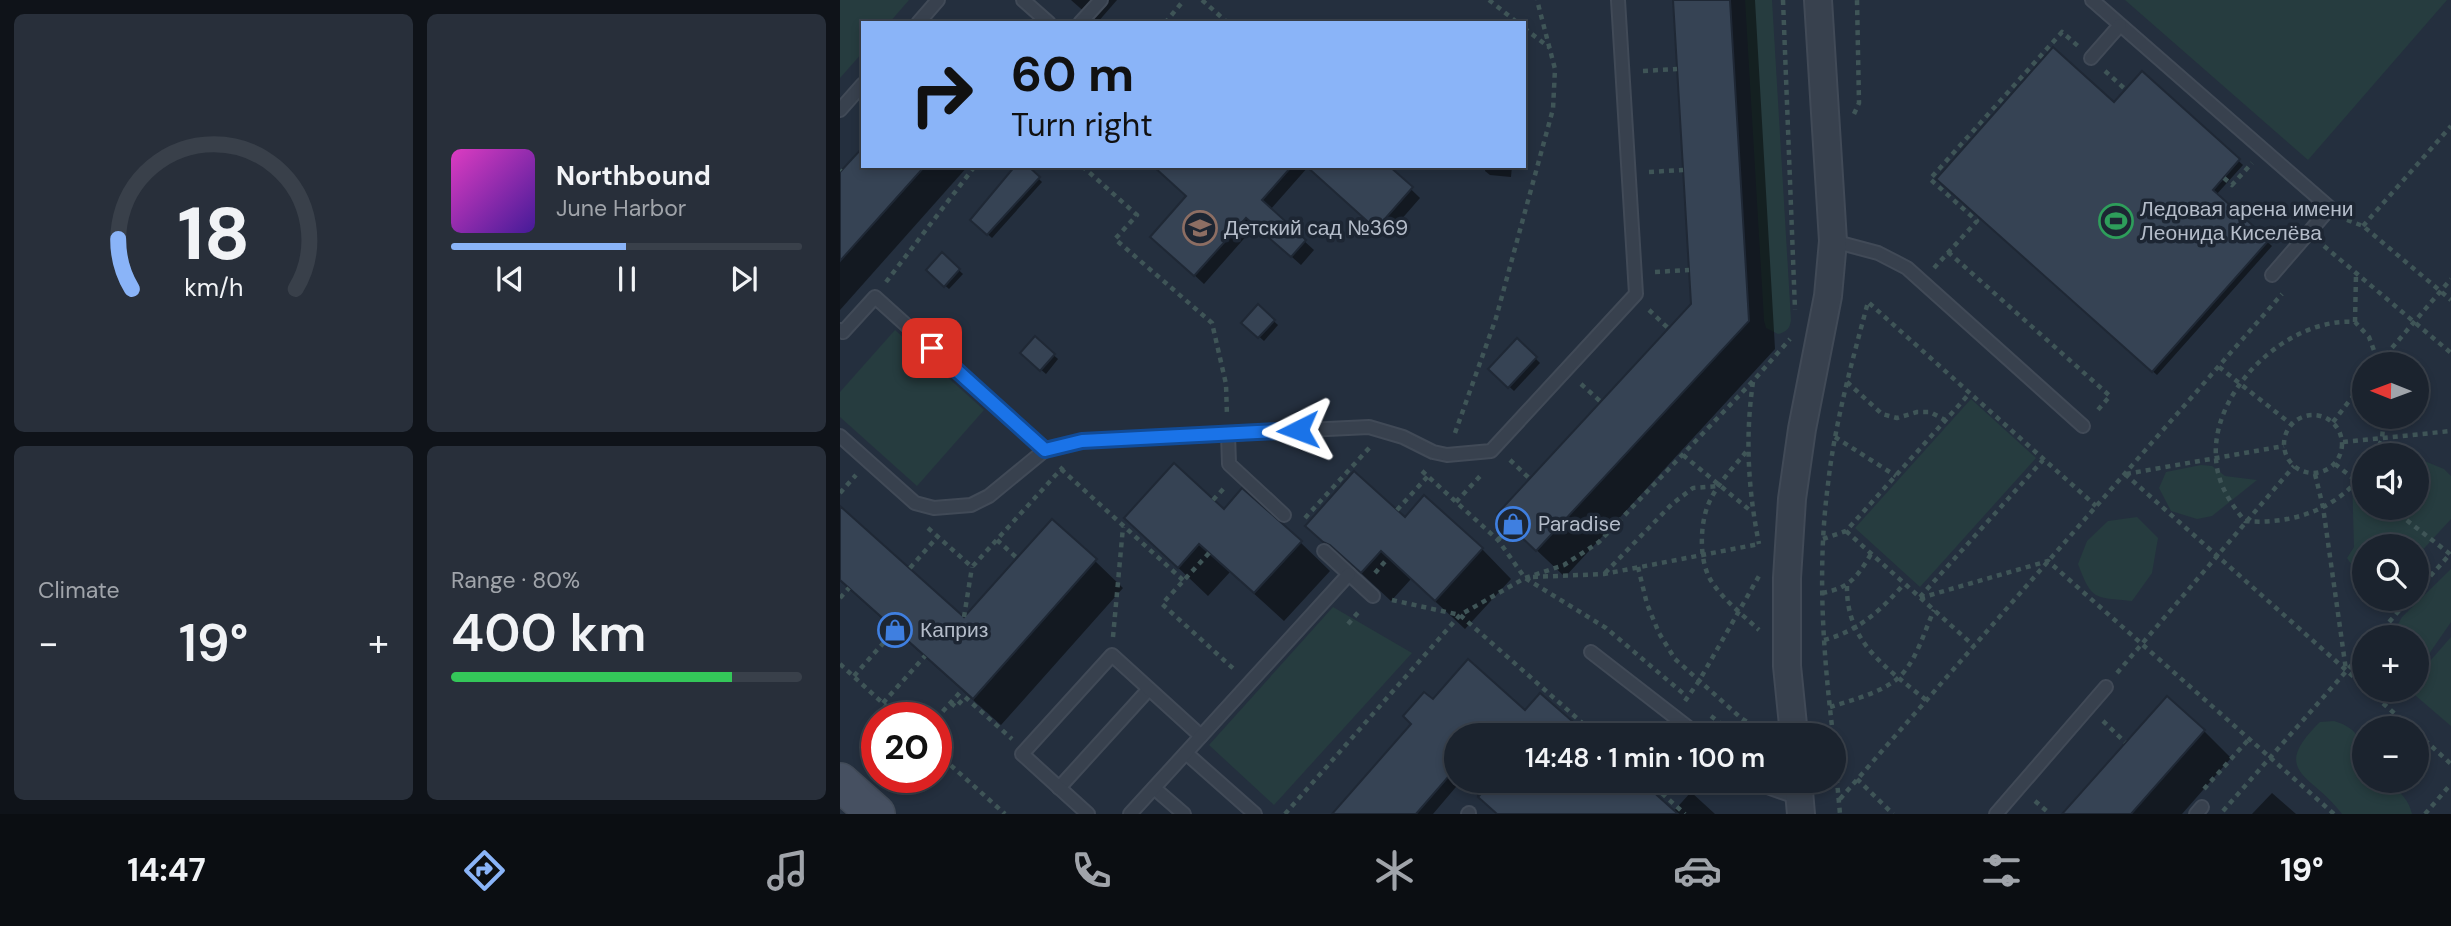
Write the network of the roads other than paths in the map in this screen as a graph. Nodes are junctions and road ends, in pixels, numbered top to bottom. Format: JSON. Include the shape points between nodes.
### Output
{"nodes":[{"id":1,"x":938,"y":0,"type":"edge"},
{"id":2,"x":1023,"y":0,"type":"edge"},
{"id":3,"x":1101,"y":0,"type":"edge"},
{"id":4,"x":1618,"y":0,"type":"edge"},
{"id":5,"x":1818,"y":0,"type":"edge"},
{"id":6,"x":2092,"y":0,"type":"edge"},
{"id":7,"x":920,"y":21,"type":"edge"},
{"id":8,"x":1047,"y":21,"type":"edge"},
{"id":9,"x":1082,"y":21,"type":"edge"},
{"id":10,"x":2120,"y":25,"type":"junction"},
{"id":11,"x":2091,"y":58,"type":"road end"},
{"id":12,"x":861,"y":86,"type":"edge"},
{"id":13,"x":840,"y":110,"type":"edge"},
{"id":14,"x":1833,"y":241,"type":"junction"},
{"id":15,"x":2272,"y":275,"type":"dead end"},
{"id":16,"x":840,"y":330,"type":"edge"},
{"id":17,"x":2083,"y":426,"type":"road end"},
{"id":18,"x":1228,"y":434,"type":"junction"},
{"id":19,"x":840,"y":436,"type":"edge"},
{"id":20,"x":1045,"y":450,"type":"junction"},
{"id":21,"x":1284,"y":515,"type":"road end"},
{"id":22,"x":1324,"y":551,"type":"dead end"},
{"id":23,"x":1349,"y":573,"type":"junction"},
{"id":24,"x":1373,"y":596,"type":"road end"},
{"id":25,"x":1591,"y":652,"type":"dead end"},
{"id":26,"x":2106,"y":687,"type":"road end"},
{"id":27,"x":1149,"y":689,"type":"junction"},
{"id":28,"x":1683,"y":723,"type":"edge"},
{"id":29,"x":1793,"y":723,"type":"edge"},
{"id":30,"x":1201,"y":736,"type":"junction"},
{"id":31,"x":1186,"y":753,"type":"junction"},
{"id":32,"x":840,"y":782,"type":"edge"},
{"id":33,"x":1059,"y":788,"type":"junction"},
{"id":34,"x":1154,"y":788,"type":"junction"},
{"id":35,"x":876,"y":814,"type":"edge"},
{"id":36,"x":1088,"y":814,"type":"edge"},
{"id":37,"x":1130,"y":814,"type":"edge"},
{"id":38,"x":1184,"y":814,"type":"edge"},
{"id":39,"x":1255,"y":814,"type":"edge"},
{"id":40,"x":1996,"y":814,"type":"edge"}],
"edges":[{"from":1,"to":7,"type":"lane"},
{"from":2,"to":8,"type":"lane"},
{"from":3,"to":9,"type":"lane"},
{"from":4,"to":18,"type":"lane","via":[[1636,294],[1491,451],[1447,455],[1369,427]]},
{"from":5,"to":14,"type":"street"},
{"from":6,"to":10,"type":"lane"},
{"from":10,"to":11,"type":"lane"},
{"from":10,"to":15,"type":"lane","via":[[2330,208]]},
{"from":12,"to":13,"type":"lane"},
{"from":14,"to":17,"type":"lane","via":[[1878,253],[1907,268]]},
{"from":14,"to":29,"type":"street","via":[[1828,296],[1792,499],[1787,666]]},
{"from":16,"to":20,"type":"lane","via":[[843,332],[874,297]]},
{"from":18,"to":20,"type":"lane","via":[[1082,441]]},
{"from":18,"to":21,"type":"lane","via":[[1229,464]]},
{"from":19,"to":20,"type":"lane","via":[[915,503],[934,508],[971,505],[989,496]]},
{"from":22,"to":23,"type":"lane"},
{"from":23,"to":24,"type":"lane"},
{"from":23,"to":30,"type":"lane"},
{"from":25,"to":28,"type":"lane"},
{"from":26,"to":40,"type":"lane"},
{"from":27,"to":30,"type":"lane"},
{"from":27,"to":33,"type":"lane"},
{"from":27,"to":33,"type":"lane","via":[[1112,655],[1022,754]]},
{"from":30,"to":31,"type":"lane"},
{"from":31,"to":34,"type":"lane"},
{"from":31,"to":39,"type":"lane"},
{"from":32,"to":35,"type":"main road"},
{"from":33,"to":36,"type":"lane"},
{"from":34,"to":37,"type":"lane"},
{"from":34,"to":38,"type":"lane"}]}
